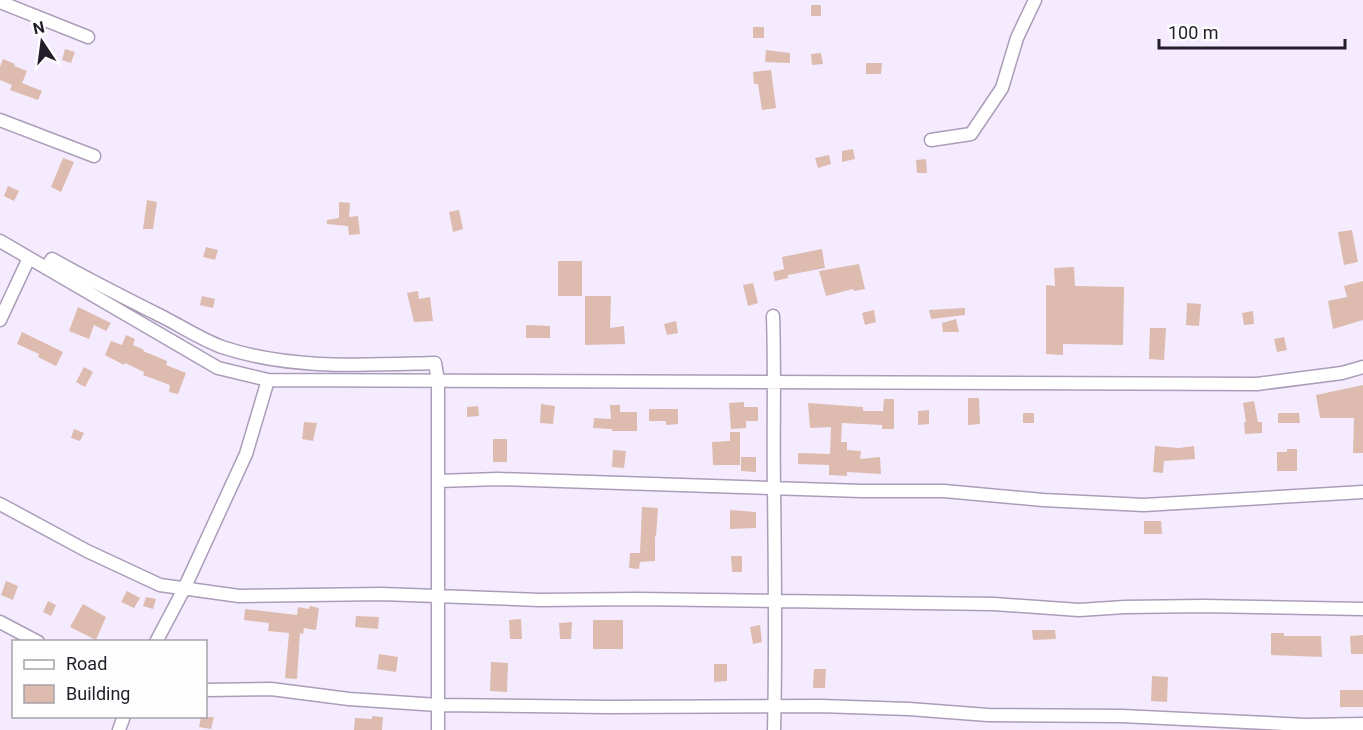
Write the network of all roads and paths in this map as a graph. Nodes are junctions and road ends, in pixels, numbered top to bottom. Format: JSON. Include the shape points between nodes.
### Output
{"nodes":[{"id":1,"x":1035,"y":0,"type":"edge"},
{"id":2,"x":0,"y":2,"type":"edge"},
{"id":3,"x":88,"y":37,"type":"dead end"},
{"id":4,"x":0,"y":120,"type":"edge"},
{"id":5,"x":931,"y":140,"type":"dead end"},
{"id":6,"x":94,"y":156,"type":"dead end"},
{"id":7,"x":0,"y":241,"type":"edge"},
{"id":8,"x":29,"y":258,"type":"junction"},
{"id":9,"x":46,"y":268,"type":"junction"},
{"id":10,"x":772,"y":316,"type":"dead end"},
{"id":11,"x":0,"y":320,"type":"edge"},
{"id":12,"x":1363,"y":367,"type":"edge"},
{"id":13,"x":268,"y":380,"type":"junction"},
{"id":14,"x":438,"y":381,"type":"junction"},
{"id":15,"x":775,"y":383,"type":"junction"},
{"id":16,"x":438,"y":481,"type":"junction"},
{"id":17,"x":774,"y":488,"type":"junction"},
{"id":18,"x":1363,"y":492,"type":"edge"},
{"id":19,"x":0,"y":504,"type":"edge"},
{"id":20,"x":184,"y":589,"type":"junction"},
{"id":21,"x":438,"y":595,"type":"junction"},
{"id":22,"x":774,"y":600,"type":"junction"},
{"id":23,"x":1363,"y":609,"type":"edge"},
{"id":24,"x":0,"y":622,"type":"edge"},
{"id":25,"x":34,"y":640,"type":"edge"},
{"id":26,"x":157,"y":640,"type":"edge"},
{"id":27,"x":207,"y":690,"type":"edge"},
{"id":28,"x":438,"y":705,"type":"junction"},
{"id":29,"x":774,"y":705,"type":"junction"},
{"id":30,"x":1363,"y":724,"type":"edge"},
{"id":31,"x":438,"y":730,"type":"edge"},
{"id":32,"x":774,"y":730,"type":"edge"}],
"edges":[{"from":1,"to":5,"type":"street","via":[[1017,38],[1002,88],[971,134]]},
{"from":2,"to":3,"type":"street"},
{"from":4,"to":6,"type":"street"},
{"from":7,"to":8,"type":"street"},
{"from":8,"to":9,"type":"street"},
{"from":8,"to":11,"type":"street"},
{"from":9,"to":13,"type":"street","via":[[218,368]]},
{"from":9,"to":14,"type":"street","via":[[52,259],[222,346],[292,362],[435,363]]},
{"from":10,"to":15,"type":"street"},
{"from":12,"to":15,"type":"street","via":[[1257,384]]},
{"from":13,"to":14,"type":"street"},
{"from":13,"to":20,"type":"street","via":[[246,454]]},
{"from":14,"to":15,"type":"street"},
{"from":14,"to":16,"type":"street"},
{"from":15,"to":17,"type":"street"},
{"from":16,"to":17,"type":"street","via":[[498,479]]},
{"from":16,"to":21,"type":"street"},
{"from":17,"to":18,"type":"street","via":[[944,491],[1144,505]]},
{"from":17,"to":22,"type":"street"},
{"from":19,"to":20,"type":"street","via":[[160,585]]},
{"from":20,"to":21,"type":"street","via":[[239,596]]},
{"from":20,"to":26,"type":"street"},
{"from":21,"to":22,"type":"street","via":[[540,600]]},
{"from":21,"to":28,"type":"street"},
{"from":22,"to":23,"type":"street","via":[[994,604],[1079,610],[1192,606]]},
{"from":22,"to":29,"type":"street"},
{"from":24,"to":25,"type":"street"},
{"from":27,"to":28,"type":"street","via":[[272,689]]},
{"from":28,"to":29,"type":"street"},
{"from":28,"to":31,"type":"street"},
{"from":29,"to":30,"type":"street","via":[[988,715]]},
{"from":29,"to":32,"type":"street"}]}
